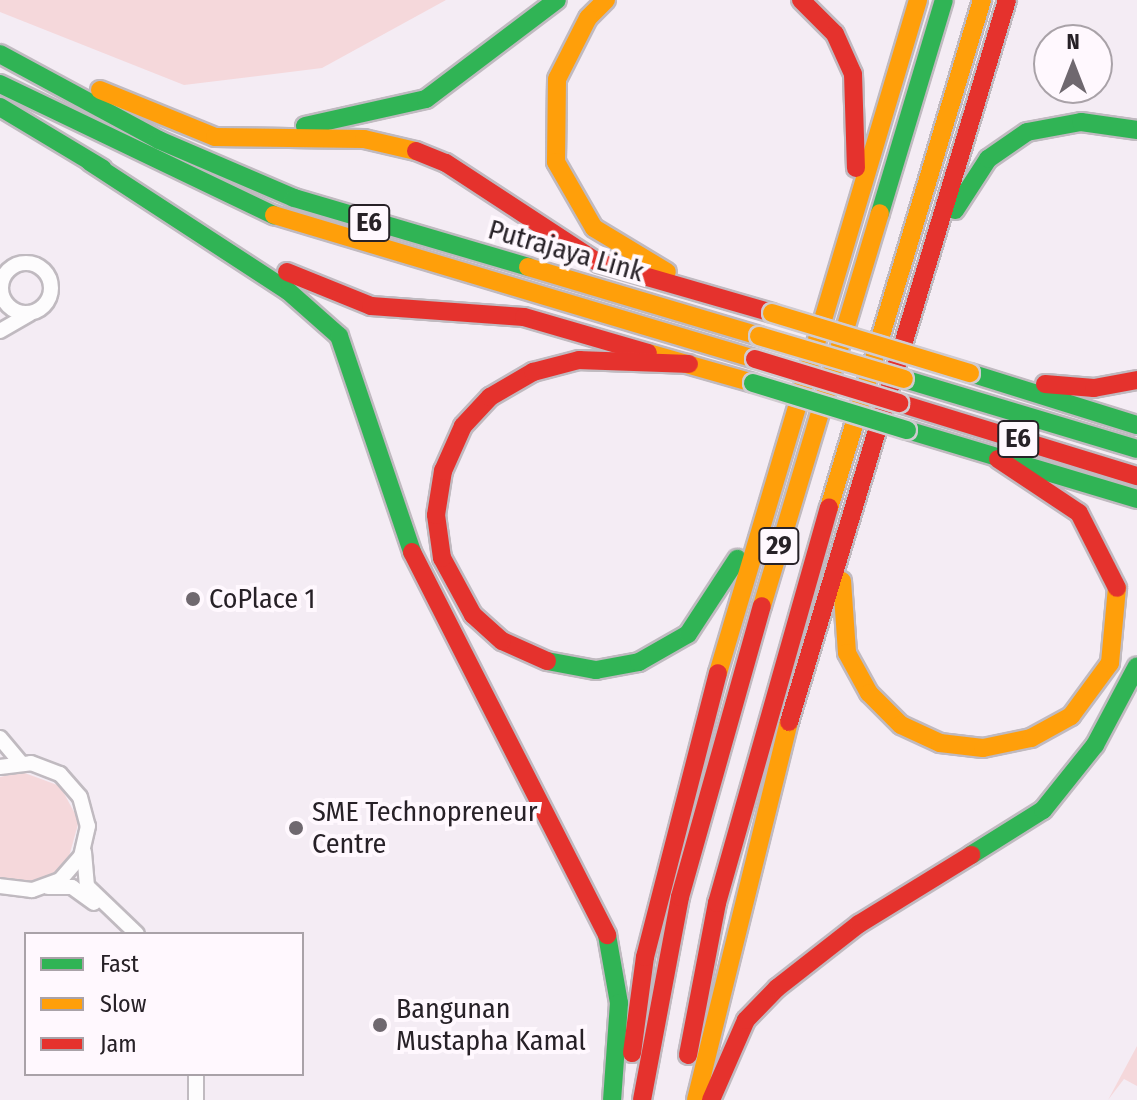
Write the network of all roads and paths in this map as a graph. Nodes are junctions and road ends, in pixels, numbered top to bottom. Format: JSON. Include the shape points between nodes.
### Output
{"nodes":[{"id":1,"x":557,"y":0,"type":"edge"},
{"id":2,"x":606,"y":0,"type":"edge"},
{"id":3,"x":801,"y":0,"type":"edge"},
{"id":4,"x":918,"y":0,"type":"edge"},
{"id":5,"x":944,"y":0,"type":"edge"},
{"id":6,"x":982,"y":0,"type":"edge"},
{"id":7,"x":1007,"y":0,"type":"edge"},
{"id":8,"x":0,"y":54,"type":"edge"},
{"id":9,"x":41,"y":79,"type":"junction"},
{"id":10,"x":0,"y":84,"type":"edge"},
{"id":11,"x":100,"y":90,"type":"junction"},
{"id":12,"x":0,"y":107,"type":"edge"},
{"id":13,"x":1137,"y":130,"type":"edge"},
{"id":14,"x":90,"y":162,"type":"junction"},
{"id":15,"x":855,"y":196,"type":"junction"},
{"id":16,"x":935,"y":244,"type":"junction"},
{"id":17,"x":0,"y":285,"type":"edge"},
{"id":18,"x":711,"y":298,"type":"junction"},
{"id":19,"x":33,"y":312,"type":"junction"},
{"id":20,"x":0,"y":331,"type":"edge"},
{"id":21,"x":689,"y":364,"type":"junction"},
{"id":22,"x":970,"y":373,"type":"junction"},
{"id":23,"x":1137,"y":380,"type":"edge"},
{"id":24,"x":1133,"y":424,"type":"edge"},
{"id":25,"x":1137,"y":449,"type":"edge"},
{"id":26,"x":998,"y":459,"type":"junction"},
{"id":27,"x":1137,"y":476,"type":"edge"},
{"id":28,"x":1137,"y":499,"type":"edge"},
{"id":29,"x":764,"y":506,"type":"junction"},
{"id":30,"x":846,"y":530,"type":"junction"},
{"id":31,"x":1137,"y":666,"type":"edge"},
{"id":32,"x":0,"y":738,"type":"edge"},
{"id":33,"x":21,"y":763,"type":"junction"},
{"id":34,"x":0,"y":767,"type":"edge"},
{"id":35,"x":87,"y":836,"type":"junction"},
{"id":36,"x":0,"y":886,"type":"edge"},
{"id":37,"x":41,"y":888,"type":"junction"},
{"id":38,"x":124,"y":932,"type":"edge"},
{"id":39,"x":135,"y":932,"type":"edge"},
{"id":40,"x":196,"y":1076,"type":"edge"},
{"id":41,"x":196,"y":1100,"type":"edge"},
{"id":42,"x":612,"y":1100,"type":"edge"},
{"id":43,"x":626,"y":1100,"type":"edge"},
{"id":44,"x":642,"y":1100,"type":"edge"},
{"id":45,"x":681,"y":1100,"type":"edge"},
{"id":46,"x":696,"y":1100,"type":"edge"},
{"id":47,"x":711,"y":1100,"type":"edge"}],
"edges":[{"from":1,"to":11,"type":"highway","via":[[426,99],[385,111],[251,133],[212,128]]},
{"from":2,"to":18,"type":"highway","via":[[566,57],[552,118],[562,177],[594,228]]},
{"from":3,"to":15,"type":"highway","via":[[835,34],[853,74]]},
{"from":4,"to":15,"type":"highway"},
{"from":5,"to":44,"type":"highway","number":"29","via":[[716,759],[680,897]]},
{"from":6,"to":45,"type":"highway","number":"29","via":[[765,719],[717,903]]},
{"from":7,"to":16,"type":"highway"},
{"from":8,"to":9,"type":"highway","name":"Putrajaya Link","number":"E6"},
{"from":9,"to":11,"type":"highway"},
{"from":9,"to":25,"type":"highway","name":"Putrajaya Link","number":"E6","bridge":true,"via":[[294,198]]},
{"from":10,"to":27,"type":"highway","name":"Putrajaya Link","number":"E6","bridge":true,"via":[[261,211]]},
{"from":11,"to":18,"type":"highway","via":[[215,137],[364,139],[413,150],[464,174],[599,263]]},
{"from":12,"to":14,"type":"highway"},
{"from":13,"to":16,"type":"highway","via":[[1061,123],[1013,140],[979,170]]},
{"from":14,"to":21,"type":"highway","via":[[306,284],[356,303],[524,317]]},
{"from":14,"to":42,"type":"highway","via":[[288,291],[339,336],[409,546],[605,920],[619,1003]]},
{"from":15,"to":29,"type":"highway"},
{"from":16,"to":30,"type":"highway"},
{"from":17,"to":19,"type":"street","via":[[12,309]]},
{"from":17,"to":19,"type":"street","via":[[18,263],[41,267],[50,296]]},
{"from":18,"to":22,"type":"highway","bridge":true},
{"from":19,"to":20,"type":"street"},
{"from":21,"to":26,"type":"highway","bridge":true},
{"from":21,"to":29,"type":"highway","via":[[558,364],[509,383],[474,412],[443,471],[436,515],[442,558],[473,615],[536,659],[596,670],[671,646],[713,605]]},
{"from":22,"to":23,"type":"highway","via":[[1081,388]]},
{"from":22,"to":24,"type":"highway"},
{"from":26,"to":28,"type":"highway"},
{"from":26,"to":30,"type":"highway","via":[[1070,505],[1109,557],[1119,598],[1117,638],[1089,699],[1031,738],[961,746],[901,725],[856,673],[840,603]]},
{"from":29,"to":43,"type":"highway","via":[[662,882]]},
{"from":30,"to":46,"type":"highway","via":[[735,921]]},
{"from":31,"to":47,"type":"highway","via":[[1095,745],[1043,810],[859,924],[777,988],[733,1044]]},
{"from":32,"to":33,"type":"street"},
{"from":32,"to":34,"type":"street"},
{"from":33,"to":34,"type":"street"},
{"from":33,"to":35,"type":"street","via":[[68,780],[84,806]]},
{"from":35,"to":37,"type":"street","via":[[68,873]]},
{"from":35,"to":39,"type":"street","via":[[87,886]]},
{"from":36,"to":37,"type":"street"},
{"from":37,"to":38,"type":"street","via":[[72,887]]},
{"from":40,"to":41,"type":"street"}]}
